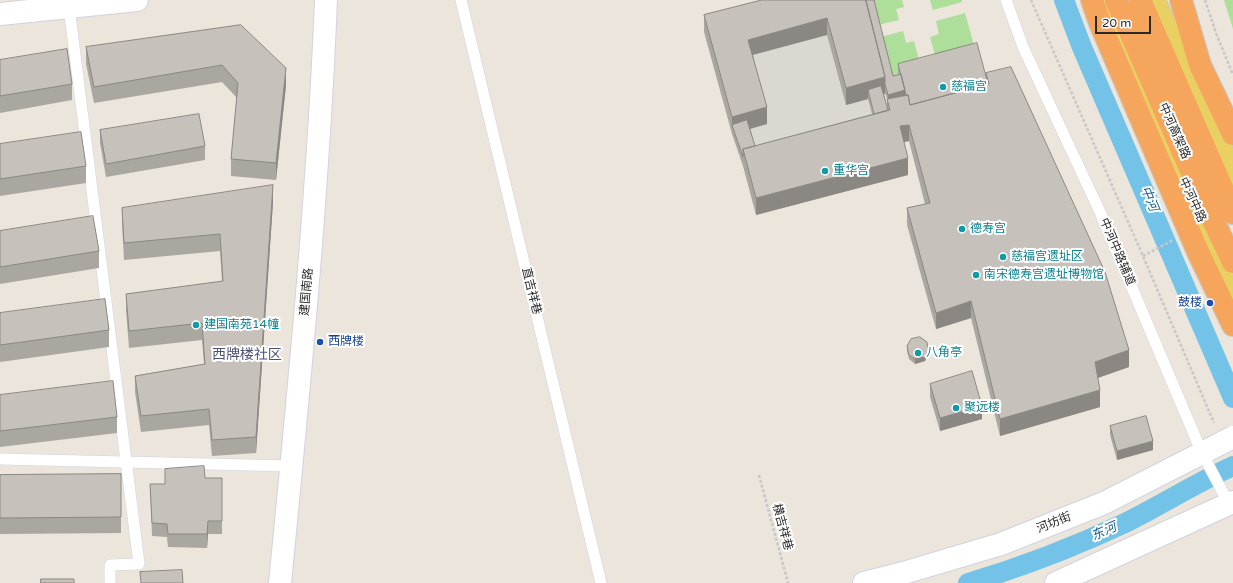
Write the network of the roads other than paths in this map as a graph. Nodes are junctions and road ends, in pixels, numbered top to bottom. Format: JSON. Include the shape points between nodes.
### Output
{"nodes":[{"id":1,"x":137,"y":0,"type":"edge"},
{"id":2,"x":326,"y":0,"type":"edge"},
{"id":3,"x":460,"y":0,"type":"edge"},
{"id":4,"x":1006,"y":0,"type":"edge"},
{"id":5,"x":1092,"y":0,"type":"edge"},
{"id":6,"x":1105,"y":0,"type":"edge"},
{"id":7,"x":1116,"y":0,"type":"edge"},
{"id":8,"x":1140,"y":0,"type":"edge"},
{"id":9,"x":1154,"y":0,"type":"edge"},
{"id":10,"x":1182,"y":0,"type":"edge"},
{"id":11,"x":69,"y":7,"type":"junction"},
{"id":12,"x":0,"y":14,"type":"edge"},
{"id":13,"x":1233,"y":134,"type":"edge"},
{"id":14,"x":1233,"y":175,"type":"edge"},
{"id":15,"x":1233,"y":213,"type":"edge"},
{"id":16,"x":1233,"y":262,"type":"edge"},
{"id":17,"x":1233,"y":290,"type":"edge"},
{"id":18,"x":1233,"y":325,"type":"edge"},
{"id":19,"x":1224,"y":432,"type":"edge"},
{"id":20,"x":1206,"y":451,"type":"junction"},
{"id":21,"x":0,"y":459,"type":"edge"},
{"id":22,"x":126,"y":462,"type":"junction"},
{"id":23,"x":291,"y":466,"type":"junction"},
{"id":24,"x":1232,"y":506,"type":"edge"},
{"id":25,"x":1062,"y":582,"type":"edge"},
{"id":26,"x":110,"y":583,"type":"edge"},
{"id":27,"x":280,"y":583,"type":"edge"},
{"id":28,"x":601,"y":583,"type":"edge"},
{"id":29,"x":864,"y":583,"type":"edge"}],
"edges":[{"from":1,"to":11,"type":"street"},
{"from":2,"to":23,"type":"street","name":"建国南路","via":[[323,90]]},
{"from":3,"to":28,"type":"lane","name":"直吉祥巷"},
{"from":4,"to":20,"type":"lane","name":"中河中路辅道","via":[[1023,47],[1100,212]]},
{"from":5,"to":18,"type":"highway","via":[[1198,252]]},
{"from":6,"to":17,"type":"main road","name":"中河中路","via":[[1172,157]]},
{"from":7,"to":16,"type":"highway","name":"中河高架路"},
{"from":8,"to":15,"type":"highway","name":"中河高架路"},
{"from":9,"to":14,"type":"main road"},
{"from":10,"to":13,"type":"highway","via":[[1200,65]]},
{"from":11,"to":12,"type":"street"},
{"from":11,"to":22,"type":"lane"},
{"from":19,"to":20,"type":"street","name":"河坊街","bridge":true},
{"from":20,"to":24,"type":"lane","name":"中河中路辅道"},
{"from":20,"to":29,"type":"street","name":"河坊街","via":[[1104,503],[1000,544]]},
{"from":21,"to":22,"type":"lane"},
{"from":22,"to":23,"type":"lane"},
{"from":22,"to":26,"type":"lane","via":[[139,564],[110,565]]},
{"from":23,"to":27,"type":"street","name":"建国南路"},
{"from":24,"to":25,"type":"street"}]}
